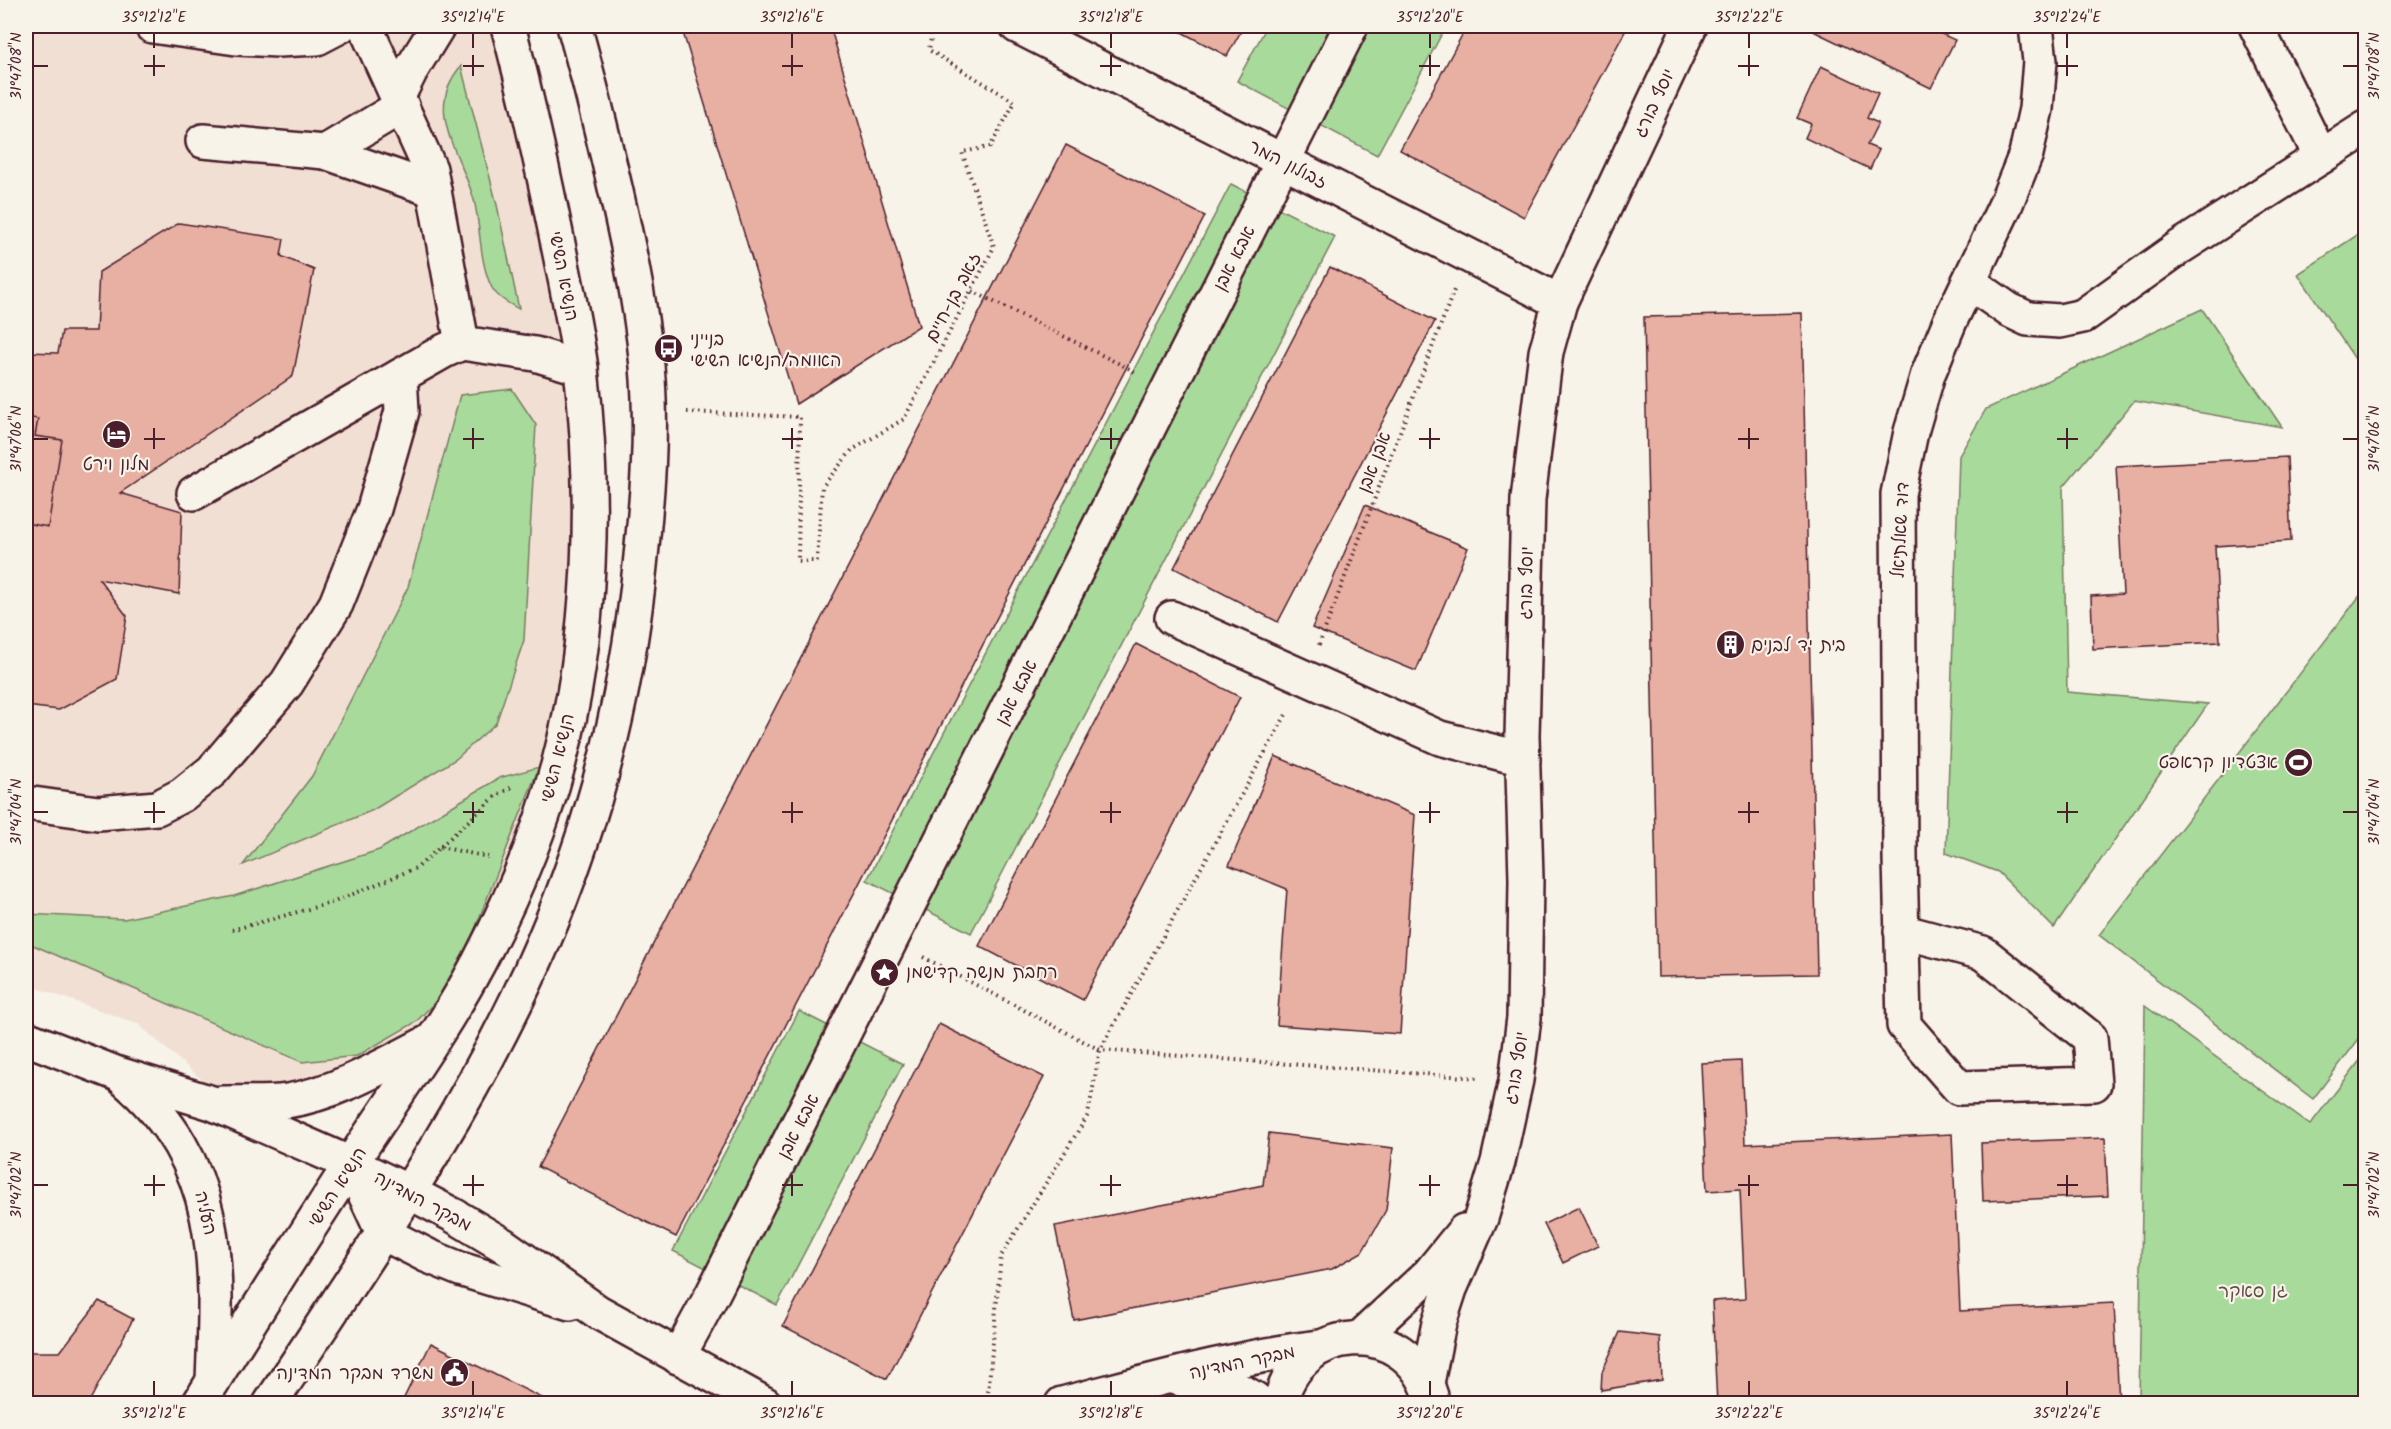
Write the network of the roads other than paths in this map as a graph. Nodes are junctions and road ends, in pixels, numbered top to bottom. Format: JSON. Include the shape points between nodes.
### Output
{"nodes":[{"id":1,"x":152,"y":26,"type":"edge"},
{"id":2,"x":340,"y":26,"type":"edge"},
{"id":3,"x":365,"y":26,"type":"edge"},
{"id":4,"x":438,"y":26,"type":"edge"},
{"id":5,"x":508,"y":26,"type":"edge"},
{"id":6,"x":548,"y":26,"type":"edge"},
{"id":7,"x":1017,"y":26,"type":"edge"},
{"id":8,"x":1351,"y":26,"type":"edge"},
{"id":9,"x":2036,"y":26,"type":"edge"},
{"id":10,"x":2256,"y":26,"type":"edge"},
{"id":11,"x":1690,"y":28,"type":"edge"},
{"id":12,"x":579,"y":41,"type":"edge"},
{"id":13,"x":400,"y":101,"type":"junction"},
{"id":14,"x":2366,"y":128,"type":"edge"},
{"id":15,"x":203,"y":141,"type":"dead end"},
{"id":16,"x":325,"y":152,"type":"junction"},
{"id":17,"x":2321,"y":157,"type":"junction"},
{"id":18,"x":1283,"y":161,"type":"junction"},
{"id":19,"x":434,"y":190,"type":"junction"},
{"id":20,"x":1969,"y":282,"type":"junction"},
{"id":21,"x":1560,"y":302,"type":"junction"},
{"id":22,"x":462,"y":343,"type":"junction"},
{"id":23,"x":581,"y":368,"type":"junction"},
{"id":24,"x":400,"y":376,"type":"junction"},
{"id":25,"x":194,"y":493,"type":"dead end"},
{"id":26,"x":1172,"y":618,"type":"dead end"},
{"id":27,"x":1523,"y":759,"type":"junction"},
{"id":28,"x":26,"y":803,"type":"edge"},
{"id":29,"x":1901,"y":931,"type":"junction"},
{"id":30,"x":26,"y":1038,"type":"edge"},
{"id":31,"x":433,"y":1040,"type":"junction"},
{"id":32,"x":118,"y":1074,"type":"junction"},
{"id":33,"x":212,"y":1103,"type":"junction"},
{"id":34,"x":1498,"y":1162,"type":"junction"},
{"id":35,"x":351,"y":1164,"type":"junction"},
{"id":36,"x":408,"y":1192,"type":"junction"},
{"id":37,"x":383,"y":1233,"type":"junction"},
{"id":38,"x":598,"y":1312,"type":"junction"},
{"id":39,"x":1360,"y":1338,"type":"junction"},
{"id":40,"x":1321,"y":1347,"type":"junction"},
{"id":41,"x":678,"y":1357,"type":"junction"},
{"id":42,"x":1163,"y":1379,"type":"junction"},
{"id":43,"x":206,"y":1392,"type":"edge"},
{"id":44,"x":1430,"y":1393,"type":"edge"},
{"id":45,"x":270,"y":1404,"type":"edge"},
{"id":46,"x":765,"y":1404,"type":"edge"},
{"id":47,"x":1062,"y":1404,"type":"edge"},
{"id":48,"x":1261,"y":1404,"type":"edge"},
{"id":49,"x":1280,"y":1404,"type":"edge"}],
"edges":[{"from":1,"to":2,"type":"street","via":[[278,40],[317,38]]},
{"from":3,"to":13,"type":"street"},
{"from":4,"to":13,"type":"street","via":[[411,70]]},
{"from":5,"to":23,"type":"street","name":"הנשיא השישי","via":[[543,171]]},
{"from":6,"to":12,"type":"street"},
{"from":7,"to":18,"type":"street","name":"זבולון המר"},
{"from":8,"to":18,"type":"street","name":"אבא אבן"},
{"from":9,"to":20,"type":"street","name":"דוד שאלתיאל","via":[[2040,61],[2036,109],[2026,154]]},
{"from":10,"to":17,"type":"street"},
{"from":11,"to":21,"type":"street","name":"יוסף בורג"},
{"from":12,"to":36,"type":"street","via":[[636,284],[647,368],[647,497],[637,597],[622,687],[580,849],[506,1021]]},
{"from":13,"to":16,"type":"street"},
{"from":13,"to":19,"type":"street","via":[[430,169]]},
{"from":14,"to":17,"type":"street"},
{"from":15,"to":16,"type":"street"},
{"from":16,"to":19,"type":"street"},
{"from":17,"to":20,"type":"street","via":[[2180,247],[2083,316],[2060,321],[2028,319]]},
{"from":18,"to":21,"type":"street","name":"זבולון המר"},
{"from":18,"to":41,"type":"street","name":"אבא אבן"},
{"from":19,"to":22,"type":"street"},
{"from":20,"to":29,"type":"street","name":"דוד שאלתיאל","via":[[1928,374],[1898,494]]},
{"from":21,"to":27,"type":"street","name":"יוסף בורג","via":[[1546,352],[1528,499]]},
{"from":22,"to":23,"type":"street","via":[[535,354]]},
{"from":22,"to":24,"type":"street"},
{"from":23,"to":31,"type":"street","name":"הנשיא השישי","via":[[588,471],[588,550],[583,623],[560,760],[524,865],[478,964]]},
{"from":24,"to":25,"type":"street"},
{"from":24,"to":28,"type":"street","via":[[402,411],[374,509],[336,604],[287,683],[212,771],[182,795],[157,808],[98,813]]},
{"from":26,"to":27,"type":"street","via":[[1440,738]]},
{"from":27,"to":34,"type":"street","name":"יוסף בורג","via":[[1524,1018],[1516,1080]]},
{"from":29,"to":29,"type":"street","name":"דוד שאלתיאל","via":[[1904,1025],[1959,1088],[2094,1084],[2090,1038],[2037,995],[1983,953]]},
{"from":30,"to":32,"type":"street","name":"העליה"},
{"from":31,"to":33,"type":"street","via":[[350,1081],[287,1101]]},
{"from":31,"to":35,"type":"street","name":"הנשיא השישי"},
{"from":32,"to":33,"type":"street","name":"העליה"},
{"from":32,"to":43,"type":"street","name":"העליה","via":[[170,1126],[200,1185],[213,1242],[216,1277]]},
{"from":33,"to":35,"type":"street","name":"העליה"},
{"from":34,"to":39,"type":"street","name":"יוסף בורג","via":[[1458,1240],[1430,1273]]},
{"from":34,"to":44,"type":"street","name":"יוסף בורג","via":[[1481,1218],[1450,1289],[1431,1354]]},
{"from":35,"to":36,"type":"street","name":"מבקר המדינה"},
{"from":35,"to":37,"type":"street","name":"מבקר המדינה"},
{"from":35,"to":43,"type":"street","name":"הנשיא השישי"},
{"from":36,"to":37,"type":"street"},
{"from":36,"to":38,"type":"street","name":"מבקר המדינה","via":[[503,1245]]},
{"from":37,"to":38,"type":"street","name":"מבקר המדינה","via":[[460,1269]]},
{"from":37,"to":45,"type":"street"},
{"from":38,"to":41,"type":"street","name":"מבקר המדינה"},
{"from":39,"to":40,"type":"street"},
{"from":39,"to":44,"type":"street","via":[[1400,1351],[1416,1365]]},
{"from":40,"to":42,"type":"street","name":"מבקר המדינה","via":[[1278,1352]]},
{"from":40,"to":49,"type":"street","via":[[1291,1373]]},
{"from":41,"to":46,"type":"street","name":"מבקר המדינה"},
{"from":42,"to":47,"type":"street","name":"מבקר המדינה"},
{"from":42,"to":48,"type":"street","name":"מבקר המדינה","via":[[1234,1388]]}]}
